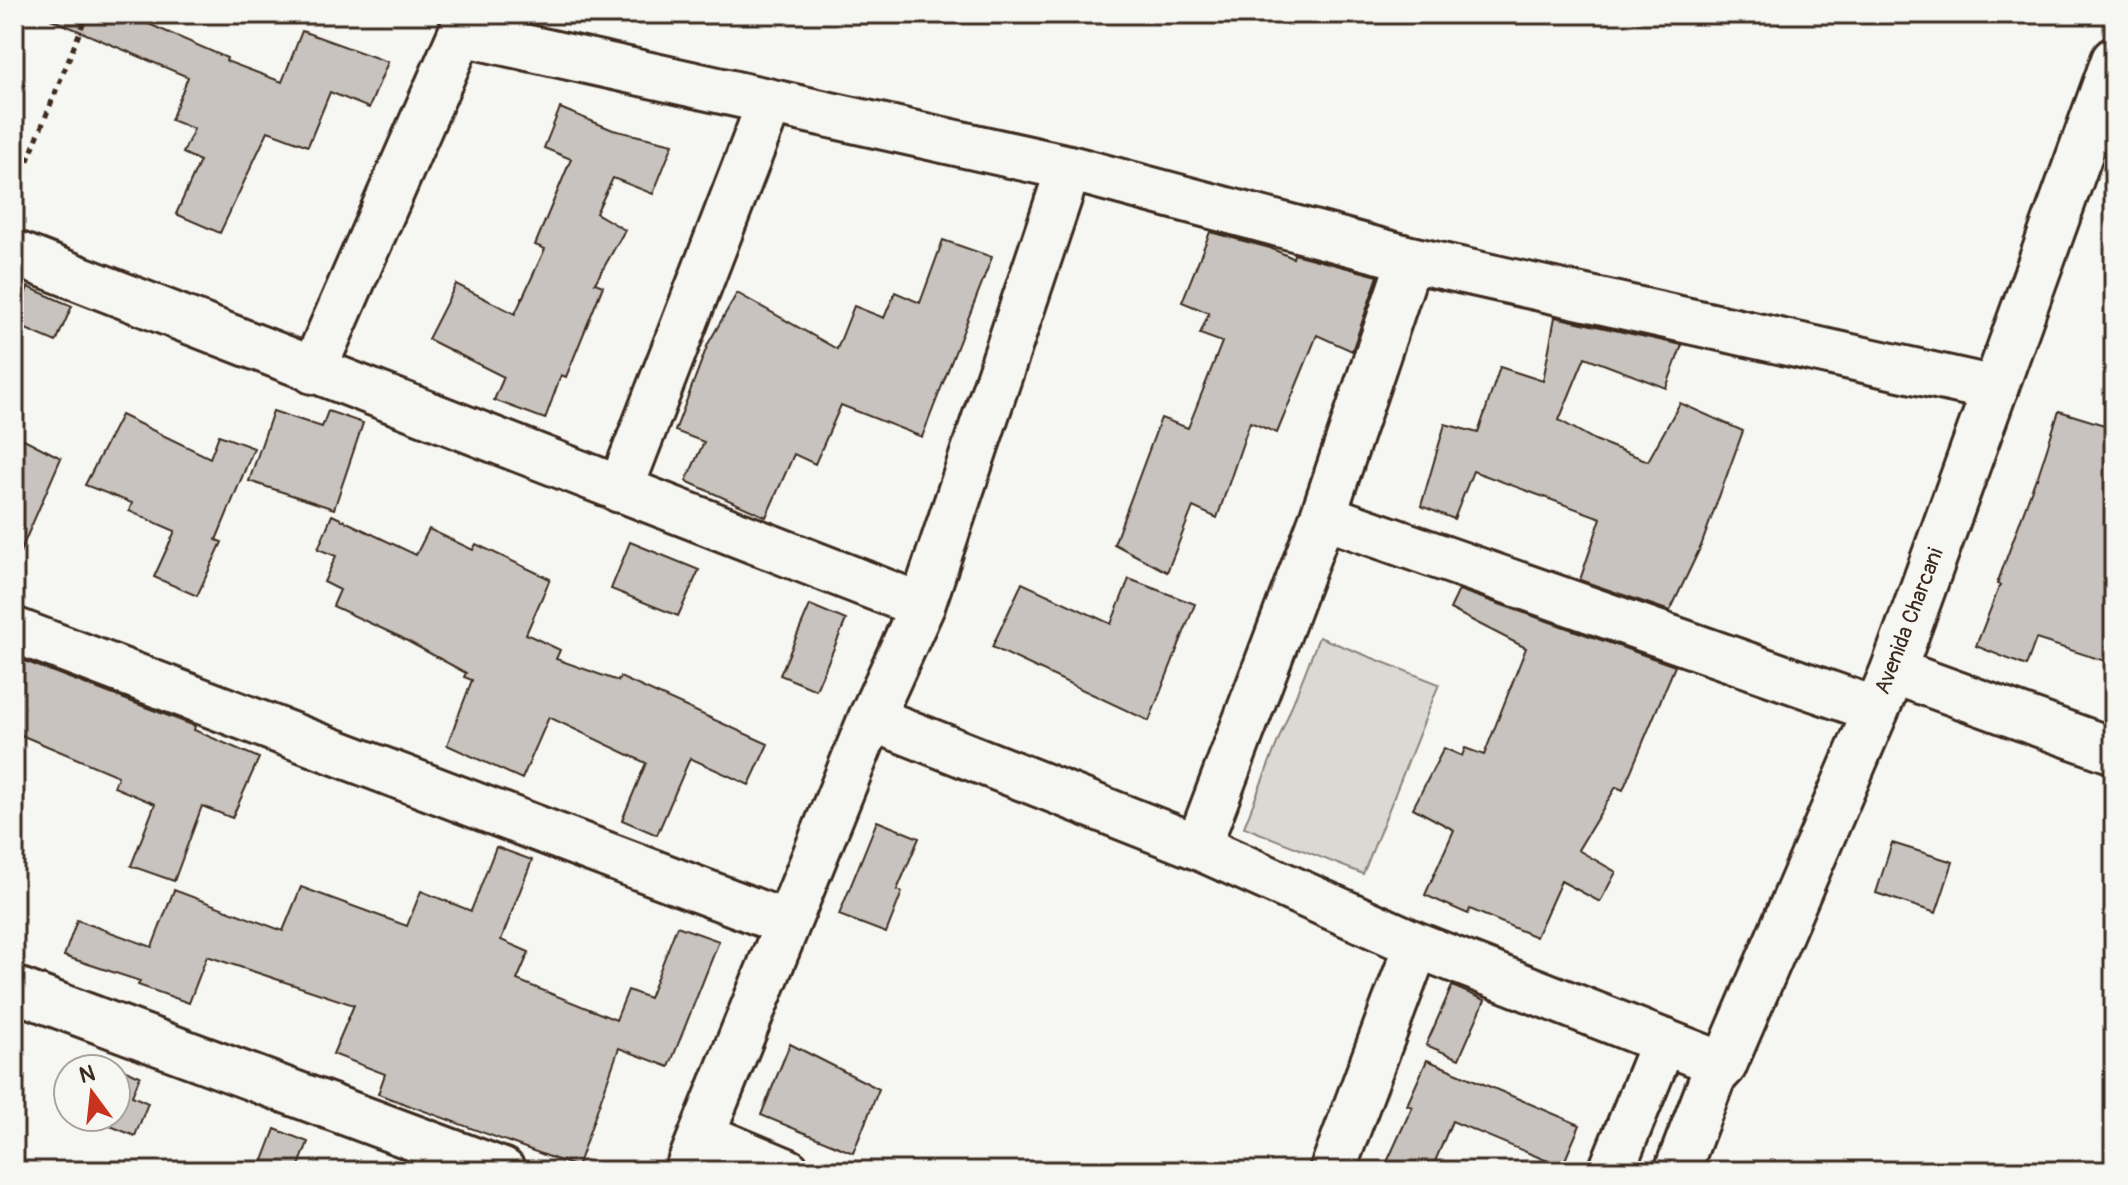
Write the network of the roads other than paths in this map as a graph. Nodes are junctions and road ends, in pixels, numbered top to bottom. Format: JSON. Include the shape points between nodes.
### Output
{"nodes":[{"id":1,"x":2114,"y":60,"type":"edge"},
{"id":2,"x":770,"y":102,"type":"junction"},
{"id":3,"x":1069,"y":168,"type":"junction"},
{"id":4,"x":14,"y":253,"type":"edge"},
{"id":5,"x":1410,"y":259,"type":"junction"},
{"id":6,"x":313,"y":371,"type":"junction"},
{"id":7,"x":1995,"y":389,"type":"junction"},
{"id":8,"x":620,"y":490,"type":"junction"},
{"id":9,"x":1323,"y":516,"type":"junction"},
{"id":10,"x":922,"y":606,"type":"junction"},
{"id":11,"x":14,"y":630,"type":"edge"},
{"id":12,"x":1884,"y":690,"type":"junction"},
{"id":13,"x":871,"y":718,"type":"junction"},
{"id":14,"x":2114,"y":751,"type":"edge"},
{"id":15,"x":1198,"y":847,"type":"junction"},
{"id":16,"x":786,"y":923,"type":"junction"},
{"id":17,"x":1417,"y":945,"type":"junction"},
{"id":18,"x":14,"y":989,"type":"edge"},
{"id":19,"x":1664,"y":1041,"type":"junction"},
{"id":20,"x":1724,"y":1065,"type":"junction"},
{"id":21,"x":694,"y":1153,"type":"edge"},
{"id":22,"x":503,"y":1171,"type":"edge"},
{"id":23,"x":787,"y":1171,"type":"edge"},
{"id":24,"x":1332,"y":1171,"type":"edge"},
{"id":25,"x":1611,"y":1171,"type":"edge"},
{"id":26,"x":1677,"y":1171,"type":"edge"}],
"edges":[{"from":1,"to":7,"type":"street","name":"Avenida Charcani"},
{"from":2,"to":3,"type":"street"},
{"from":2,"to":6,"type":"street","via":[[461,33]]},
{"from":2,"to":8,"type":"street"},
{"from":3,"to":5,"type":"street"},
{"from":3,"to":10,"type":"street"},
{"from":4,"to":6,"type":"street"},
{"from":5,"to":7,"type":"street"},
{"from":5,"to":9,"type":"street"},
{"from":6,"to":8,"type":"street"},
{"from":7,"to":12,"type":"street","name":"Avenida Charcani"},
{"from":8,"to":10,"type":"street"},
{"from":9,"to":12,"type":"street"},
{"from":9,"to":15,"type":"street"},
{"from":10,"to":13,"type":"street"},
{"from":11,"to":16,"type":"street"},
{"from":12,"to":14,"type":"street"},
{"from":12,"to":20,"type":"street","name":"Avenida Charcani"},
{"from":13,"to":15,"type":"street"},
{"from":13,"to":16,"type":"street"},
{"from":15,"to":17,"type":"street"},
{"from":16,"to":21,"type":"street"},
{"from":17,"to":19,"type":"street"},
{"from":17,"to":24,"type":"street"},
{"from":18,"to":22,"type":"street"},
{"from":19,"to":20,"type":"street"},
{"from":19,"to":25,"type":"street"},
{"from":20,"to":26,"type":"street","name":"Avenida Charcani","via":[[1713,1077]]},
{"from":21,"to":23,"type":"street"}]}
